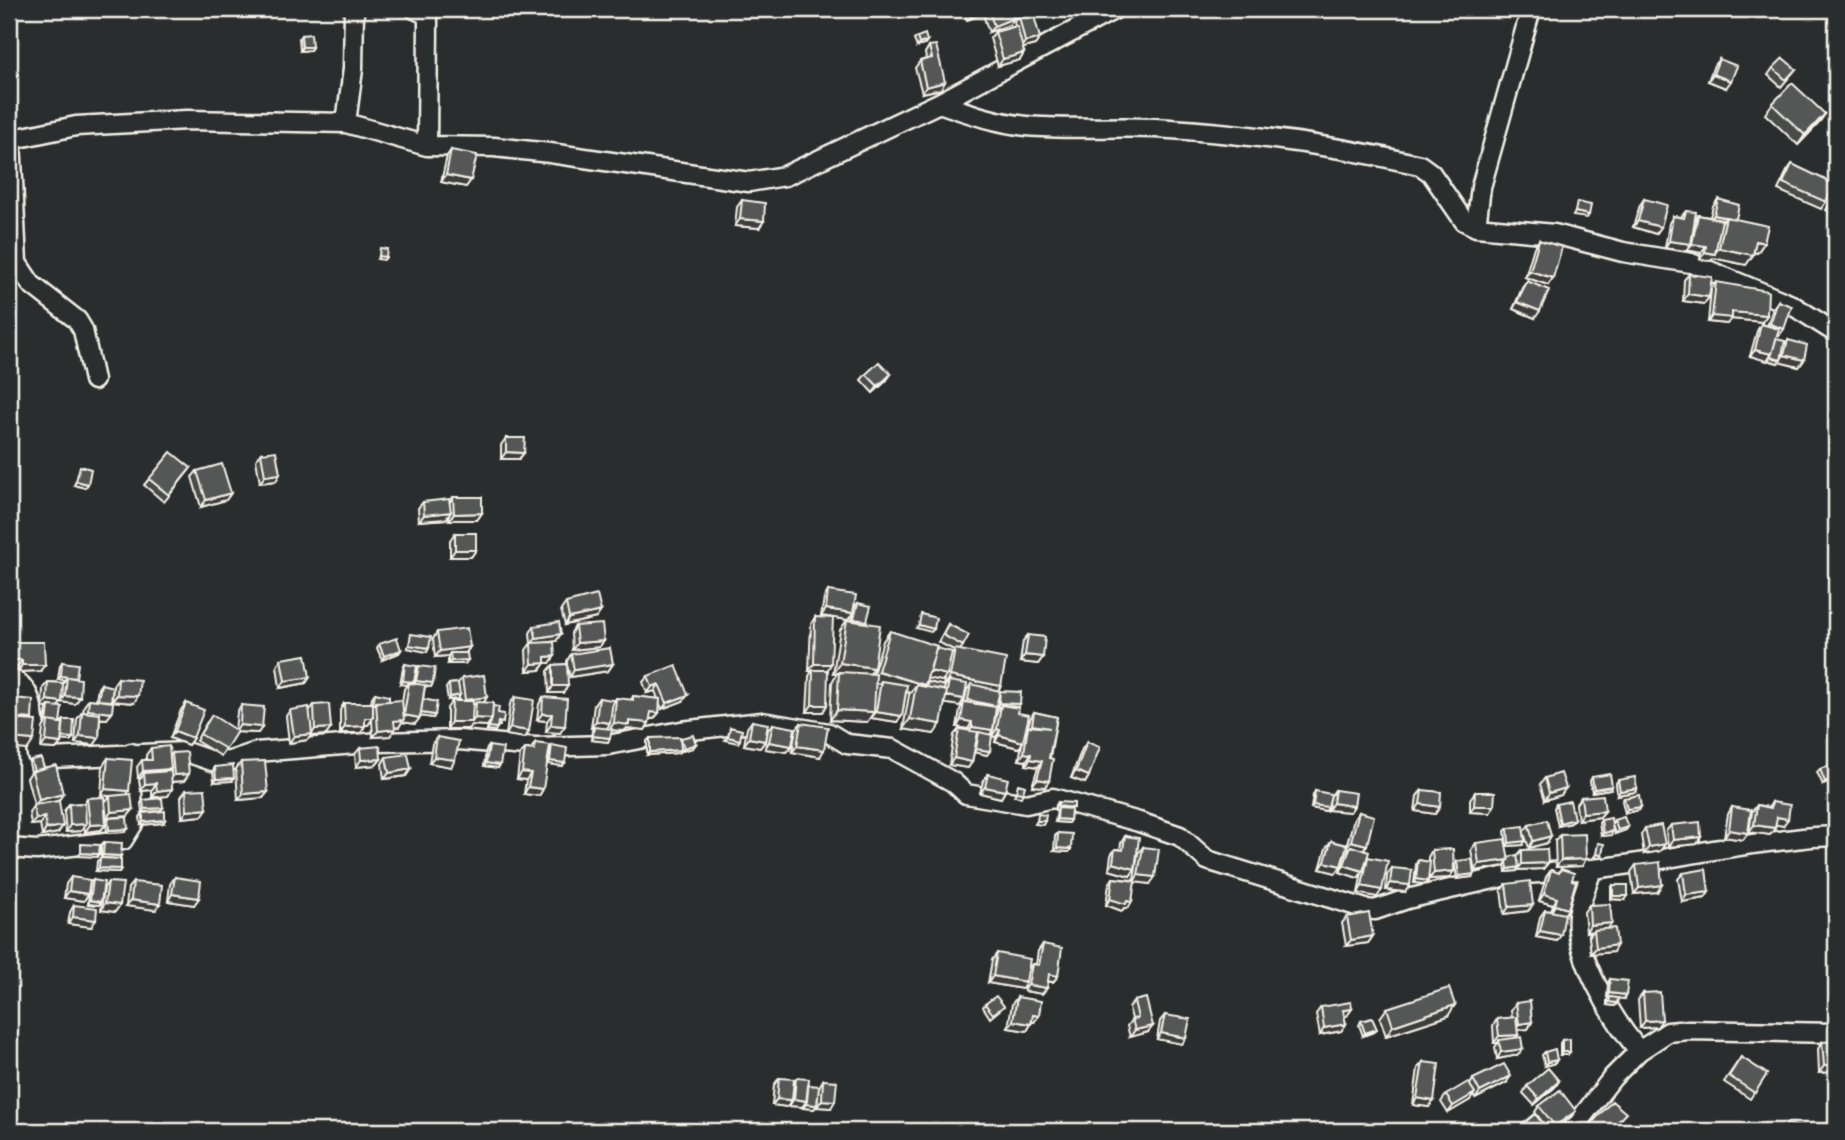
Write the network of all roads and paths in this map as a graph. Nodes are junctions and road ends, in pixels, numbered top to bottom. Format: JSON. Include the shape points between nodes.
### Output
{"nodes":[{"id":1,"x":354,"y":9,"type":"edge"},
{"id":2,"x":415,"y":9,"type":"edge"},
{"id":3,"x":1115,"y":9,"type":"edge"},
{"id":4,"x":1531,"y":9,"type":"edge"},
{"id":5,"x":939,"y":103,"type":"junction"},
{"id":6,"x":346,"y":122,"type":"junction"},
{"id":7,"x":10,"y":139,"type":"edge"},
{"id":8,"x":427,"y":146,"type":"junction"},
{"id":9,"x":1476,"y":227,"type":"junction"},
{"id":10,"x":1836,"y":333,"type":"edge"},
{"id":11,"x":93,"y":380,"type":"dead end"},
{"id":12,"x":9,"y":678,"type":"edge"},
{"id":13,"x":131,"y":753,"type":"junction"},
{"id":14,"x":1836,"y":837,"type":"edge"},
{"id":15,"x":9,"y":848,"type":"edge"},
{"id":16,"x":1592,"y":869,"type":"junction"},
{"id":17,"x":1836,"y":1033,"type":"edge"},
{"id":18,"x":1639,"y":1051,"type":"junction"},
{"id":19,"x":1571,"y":1131,"type":"edge"}],
"edges":[{"from":1,"to":6,"type":"street","via":[[354,69]]},
{"from":2,"to":8,"type":"street","via":[[426,14],[428,21]]},
{"from":3,"to":5,"type":"street"},
{"from":4,"to":9,"type":"street","via":[[1481,187]]},
{"from":5,"to":8,"type":"street","via":[[785,176],[749,182],[550,153]]},
{"from":5,"to":9,"type":"street","via":[[976,117],[1027,126],[1244,135],[1403,161],[1431,173],[1464,220]]},
{"from":6,"to":7,"type":"street","via":[[187,120],[76,125]]},
{"from":6,"to":8,"type":"street"},
{"from":7,"to":11,"type":"street","via":[[17,263],[30,284],[77,320]]},
{"from":9,"to":10,"type":"street","via":[[1554,234],[1692,263],[1792,306]]},
{"from":12,"to":13,"type":"street","via":[[26,688],[30,698],[37,755]]},
{"from":13,"to":15,"type":"street","via":[[133,824],[123,840],[37,850]]},
{"from":13,"to":16,"type":"street","via":[[186,752],[215,762],[256,752],[380,742],[608,745],[762,722],[829,733],[847,744],[893,749],[966,794],[1026,804],[1053,798],[1139,822],[1180,836],[1207,860],[1366,909],[1511,875]]},
{"from":14,"to":16,"type":"street","via":[[1727,846]]},
{"from":16,"to":18,"type":"street","via":[[1578,912],[1590,969],[1605,1005]]},
{"from":17,"to":18,"type":"street","via":[[1689,1030],[1668,1032]]},
{"from":18,"to":19,"type":"street"}]}
